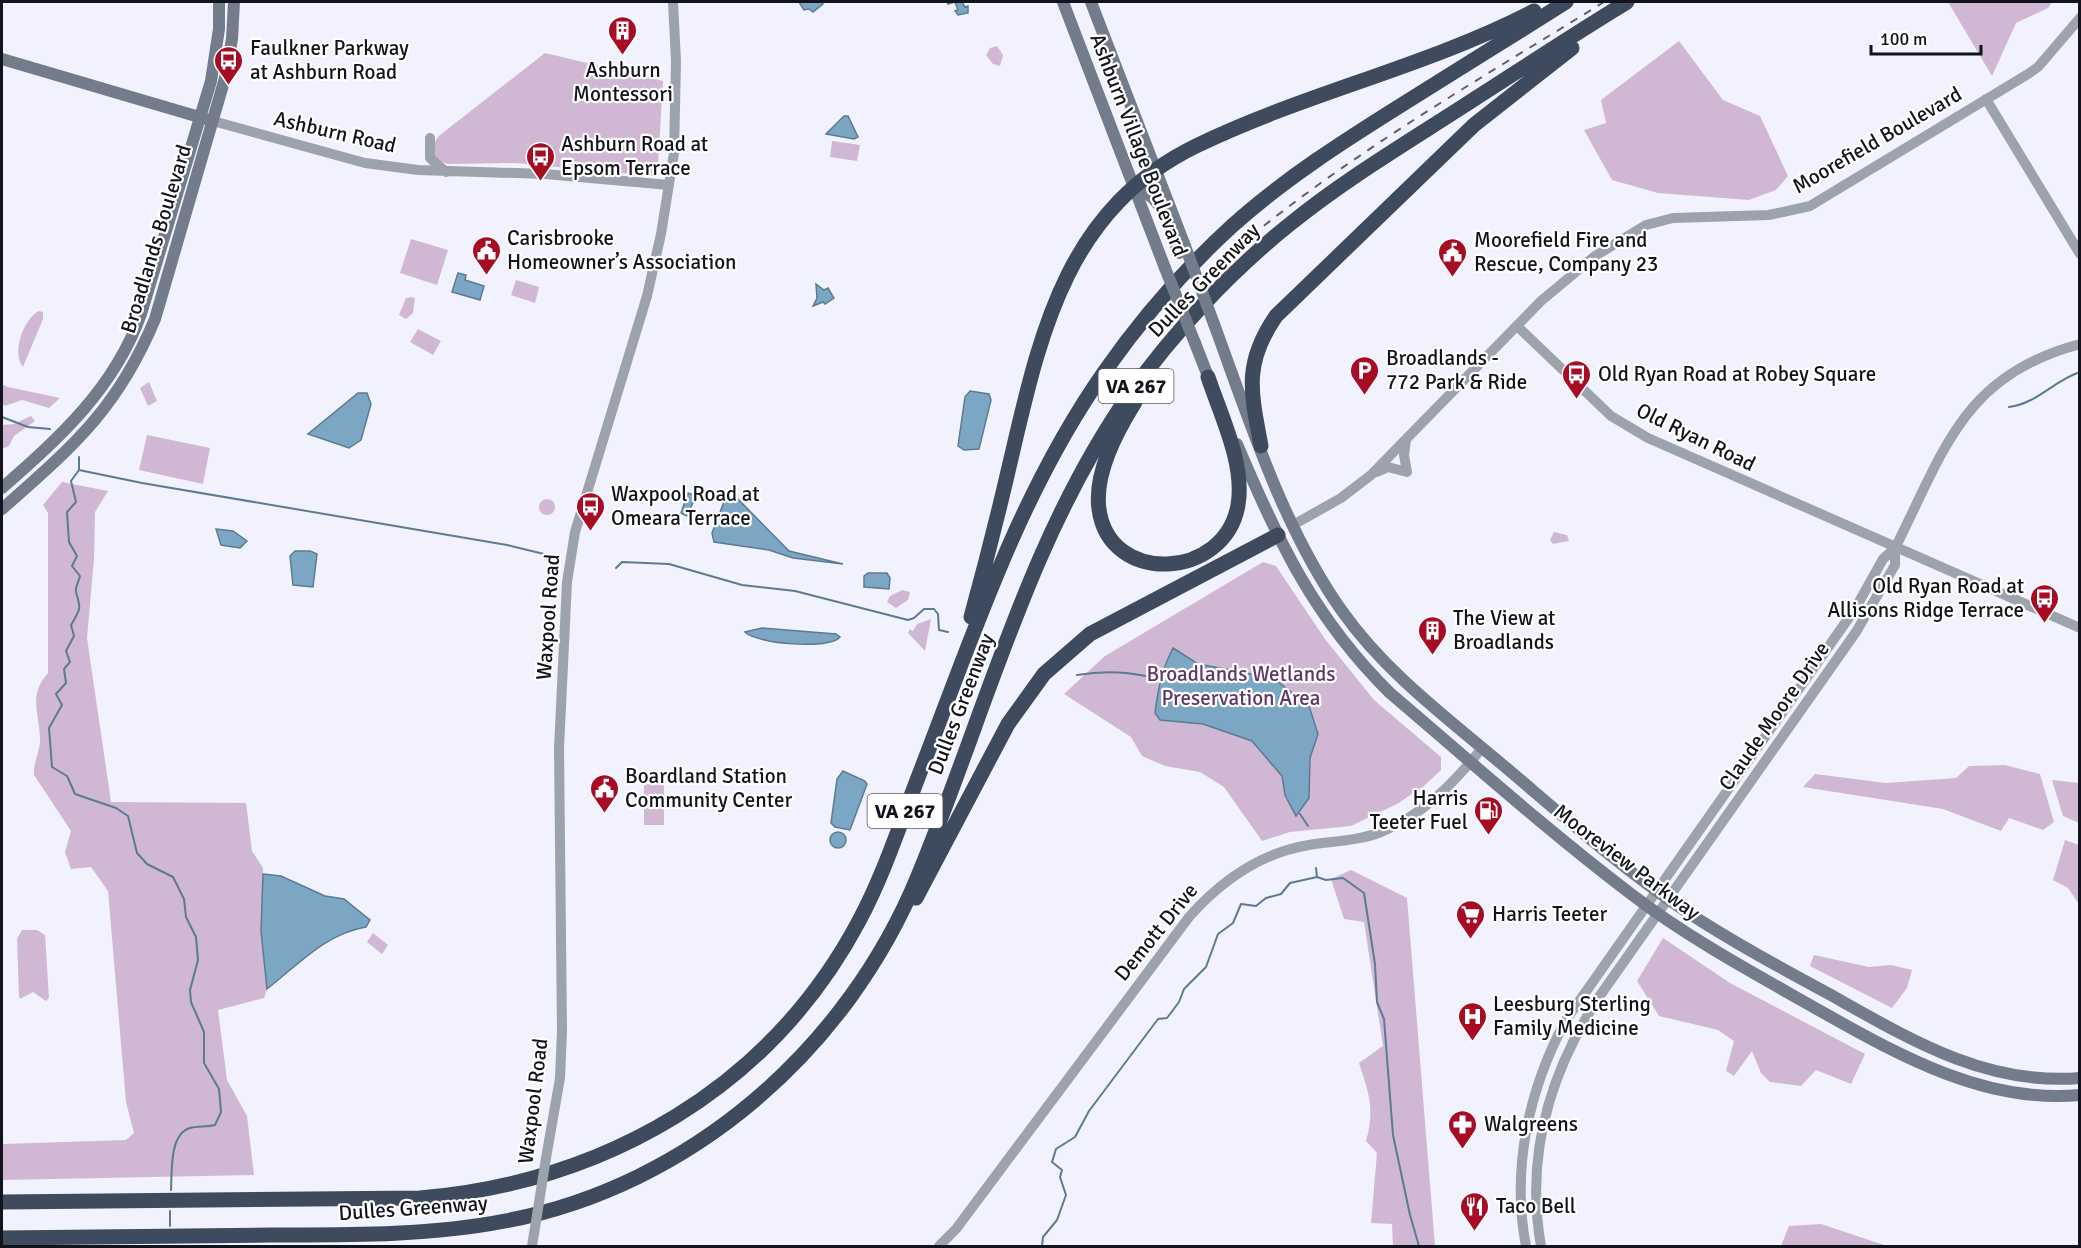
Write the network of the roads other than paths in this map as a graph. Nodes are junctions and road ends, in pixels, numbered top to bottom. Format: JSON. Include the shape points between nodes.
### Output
{"nodes":[{"id":1,"x":219,"y":2,"type":"edge"},
{"id":2,"x":234,"y":2,"type":"edge"},
{"id":3,"x":673,"y":2,"type":"edge"},
{"id":4,"x":1063,"y":2,"type":"edge"},
{"id":5,"x":1091,"y":2,"type":"edge"},
{"id":6,"x":1552,"y":2,"type":"edge"},
{"id":7,"x":1566,"y":2,"type":"edge"},
{"id":8,"x":1627,"y":2,"type":"edge"},
{"id":9,"x":1635,"y":2,"type":"edge"},
{"id":10,"x":2079,"y":18,"type":"edge"},
{"id":11,"x":2,"y":59,"type":"edge"},
{"id":12,"x":1986,"y":99,"type":"junction"},
{"id":13,"x":199,"y":117,"type":"junction"},
{"id":14,"x":213,"y":121,"type":"junction"},
{"id":15,"x":430,"y":138,"type":"dead end"},
{"id":16,"x":1156,"y":168,"type":"junction"},
{"id":17,"x":446,"y":172,"type":"junction"},
{"id":18,"x":669,"y":185,"type":"junction"},
{"id":19,"x":1134,"y":189,"type":"junction"},
{"id":20,"x":1182,"y":249,"type":"junction"},
{"id":21,"x":2079,"y":254,"type":"edge"},
{"id":22,"x":1517,"y":326,"type":"junction"},
{"id":23,"x":1176,"y":337,"type":"junction"},
{"id":24,"x":2079,"y":344,"type":"edge"},
{"id":25,"x":1208,"y":377,"type":"junction"},
{"id":26,"x":1406,"y":440,"type":"junction"},
{"id":27,"x":1261,"y":446,"type":"junction"},
{"id":28,"x":1371,"y":475,"type":"junction"},
{"id":29,"x":2,"y":488,"type":"edge"},
{"id":30,"x":2,"y":509,"type":"edge"},
{"id":31,"x":1293,"y":525,"type":"junction"},
{"id":32,"x":1278,"y":535,"type":"junction"},
{"id":33,"x":1895,"y":548,"type":"junction"},
{"id":34,"x":2079,"y":628,"type":"edge"},
{"id":35,"x":947,"y":702,"type":"junction"},
{"id":36,"x":1482,"y":748,"type":"junction"},
{"id":37,"x":1471,"y":762,"type":"junction"},
{"id":38,"x":1656,"y":891,"type":"junction"},
{"id":39,"x":1669,"y":899,"type":"junction"},
{"id":40,"x":1646,"y":905,"type":"junction"},
{"id":41,"x":1659,"y":914,"type":"junction"},
{"id":42,"x":879,"y":956,"type":"junction"},
{"id":43,"x":2079,"y":1078,"type":"edge"},
{"id":44,"x":2079,"y":1095,"type":"edge"},
{"id":45,"x":2,"y":1202,"type":"edge"},
{"id":46,"x":2,"y":1238,"type":"edge"},
{"id":47,"x":532,"y":1246,"type":"edge"},
{"id":48,"x":939,"y":1246,"type":"edge"},
{"id":49,"x":1526,"y":1246,"type":"edge"},
{"id":50,"x":1541,"y":1246,"type":"edge"}],
"edges":[{"from":1,"to":13,"type":"main road","name":"Broadlands Boulevard","via":[[215,61]]},
{"from":2,"to":14,"type":"main road","name":"Broadlands Boulevard","via":[[229,61]]},
{"from":3,"to":18,"type":"street","name":"Waxpool Road","via":[[675,117]]},
{"from":4,"to":19,"type":"main road","name":"Ashburn Village Boulevard"},
{"from":5,"to":16,"type":"main road","name":"Ashburn Village Boulevard"},
{"from":6,"to":16,"type":"highway","via":[[1453,49],[1224,134]]},
{"from":7,"to":35,"type":"highway","name":"Dulles Greenway","number":"VA 267","via":[[1347,139],[1265,198],[1232,226],[1153,308],[1088,395],[1030,497]]},
{"from":8,"to":23,"type":"highway","name":"Dulles Greenway","number":"VA 267","via":[[1367,168],[1289,224]]},
{"from":9,"to":27,"type":"highway","via":[[1473,124],[1276,316],[1257,348],[1253,364],[1253,403]]},
{"from":10,"to":12,"type":"street","name":"Moorefield Boulevard","via":[[2038,66]]},
{"from":11,"to":13,"type":"main road","name":"Ashburn Road"},
{"from":12,"to":21,"type":"street"},
{"from":12,"to":22,"type":"street","name":"Moorefield Boulevard","via":[[1810,206],[1769,215],[1673,218],[1646,225],[1582,266]]},
{"from":13,"to":14,"type":"main road","name":"Ashburn Road"},
{"from":13,"to":29,"type":"main road","name":"Broadlands Boulevard","via":[[141,314],[122,357],[78,418]]},
{"from":14,"to":17,"type":"street","name":"Ashburn Road","via":[[365,163]]},
{"from":14,"to":30,"type":"main road","name":"Broadlands Boulevard","via":[[155,319],[136,361],[90,427]]},
{"from":15,"to":17,"type":"street","via":[[430,158]]},
{"from":16,"to":19,"type":"highway"},
{"from":16,"to":20,"type":"main road","name":"Ashburn Village Boulevard"},
{"from":17,"to":18,"type":"street","name":"Ashburn Road","via":[[545,174]]},
{"from":18,"to":47,"type":"street","name":"Waxpool Road","bridge":true,"via":[[649,289],[571,554],[559,748],[560,1078]]},
{"from":19,"to":20,"type":"main road","via":[[1151,193]]},
{"from":19,"to":25,"type":"main road","name":"Ashburn Village Boulevard","bridge":true},
{"from":19,"to":35,"type":"highway","via":[[1086,243],[1064,280],[1047,321]]},
{"from":20,"to":27,"type":"main road","name":"Ashburn Village Boulevard","bridge":true},
{"from":22,"to":26,"type":"street"},
{"from":22,"to":33,"type":"street","name":"Old Ryan Road","via":[[1606,411],[1635,432]]},
{"from":23,"to":25,"type":"highway","via":[[1120,431],[1099,489],[1100,513],[1110,537],[1128,554],[1144,561],[1180,564],[1203,556],[1225,536],[1236,514],[1239,499],[1235,464]]},
{"from":23,"to":42,"type":"highway","name":"Dulles Greenway","number":"VA 267","via":[[1131,393],[1066,500],[920,873]]},
{"from":24,"to":33,"type":"street","name":"Claude Moore Drive","via":[[2017,369],[1971,407],[1948,439]]},
{"from":25,"to":32,"type":"main road","name":"Ashburn Village Boulevard"},
{"from":26,"to":28,"type":"street"},
{"from":26,"to":28,"type":"street","via":[[1407,472],[1388,467]]},
{"from":27,"to":31,"type":"main road","name":"Ashburn Village Boulevard"},
{"from":28,"to":31,"type":"street","via":[[1341,498]]},
{"from":31,"to":32,"type":"main road"},
{"from":31,"to":36,"type":"main road","name":"Mooreview Parkway","via":[[1328,590],[1372,649]]},
{"from":32,"to":37,"type":"main road","name":"Mooreview Parkway","via":[[1302,583],[1345,645],[1390,693]]},
{"from":32,"to":42,"type":"highway","via":[[1090,634],[1044,674],[1008,724],[928,880]]},
{"from":33,"to":34,"type":"street","name":"Old Ryan Road"},
{"from":33,"to":38,"type":"street","name":"Claude Moore Drive","via":[[1883,559],[1845,624]]},
{"from":33,"to":39,"type":"street","name":"Claude Moore Drive","via":[[1895,565],[1856,632]]},
{"from":35,"to":45,"type":"highway","name":"Dulles Greenway","number":"VA 267","via":[[875,887],[831,968],[785,1026],[737,1071],[678,1116],[639,1138],[570,1168],[466,1194]]},
{"from":36,"to":37,"type":"street","name":"Demott Drive"},
{"from":36,"to":38,"type":"main road","name":"Mooreview Parkway"},
{"from":37,"to":40,"type":"main road","name":"Mooreview Parkway"},
{"from":37,"to":48,"type":"street","name":"Demott Drive","via":[[1431,802],[1392,827],[1360,838],[1308,845],[1272,856],[1237,874],[1205,899],[956,1229]]},
{"from":38,"to":39,"type":"main road","name":"Mooreview Parkway"},
{"from":38,"to":40,"type":"street","name":"Claude Moore Drive"},
{"from":39,"to":41,"type":"street","name":"Claude Moore Drive"},
{"from":39,"to":43,"type":"main road","name":"Mooreview Parkway","via":[[1752,951],[1936,1053],[2004,1074]]},
{"from":40,"to":41,"type":"main road","name":"Mooreview Parkway"},
{"from":40,"to":49,"type":"street","name":"Claude Moore Drive","via":[[1571,1012],[1539,1081],[1523,1153],[1521,1196]]},
{"from":41,"to":44,"type":"main road","name":"Mooreview Parkway","via":[[1774,985],[1926,1066],[1981,1086],[2024,1094]]},
{"from":41,"to":50,"type":"street","name":"Claude Moore Drive","via":[[1580,1027],[1554,1082],[1538,1154],[1536,1193]]},
{"from":42,"to":46,"type":"highway","name":"Dulles Greenway","number":"VA 267","via":[[806,1053],[741,1112],[670,1160],[613,1188],[560,1207],[511,1220],[425,1232]]}]}
